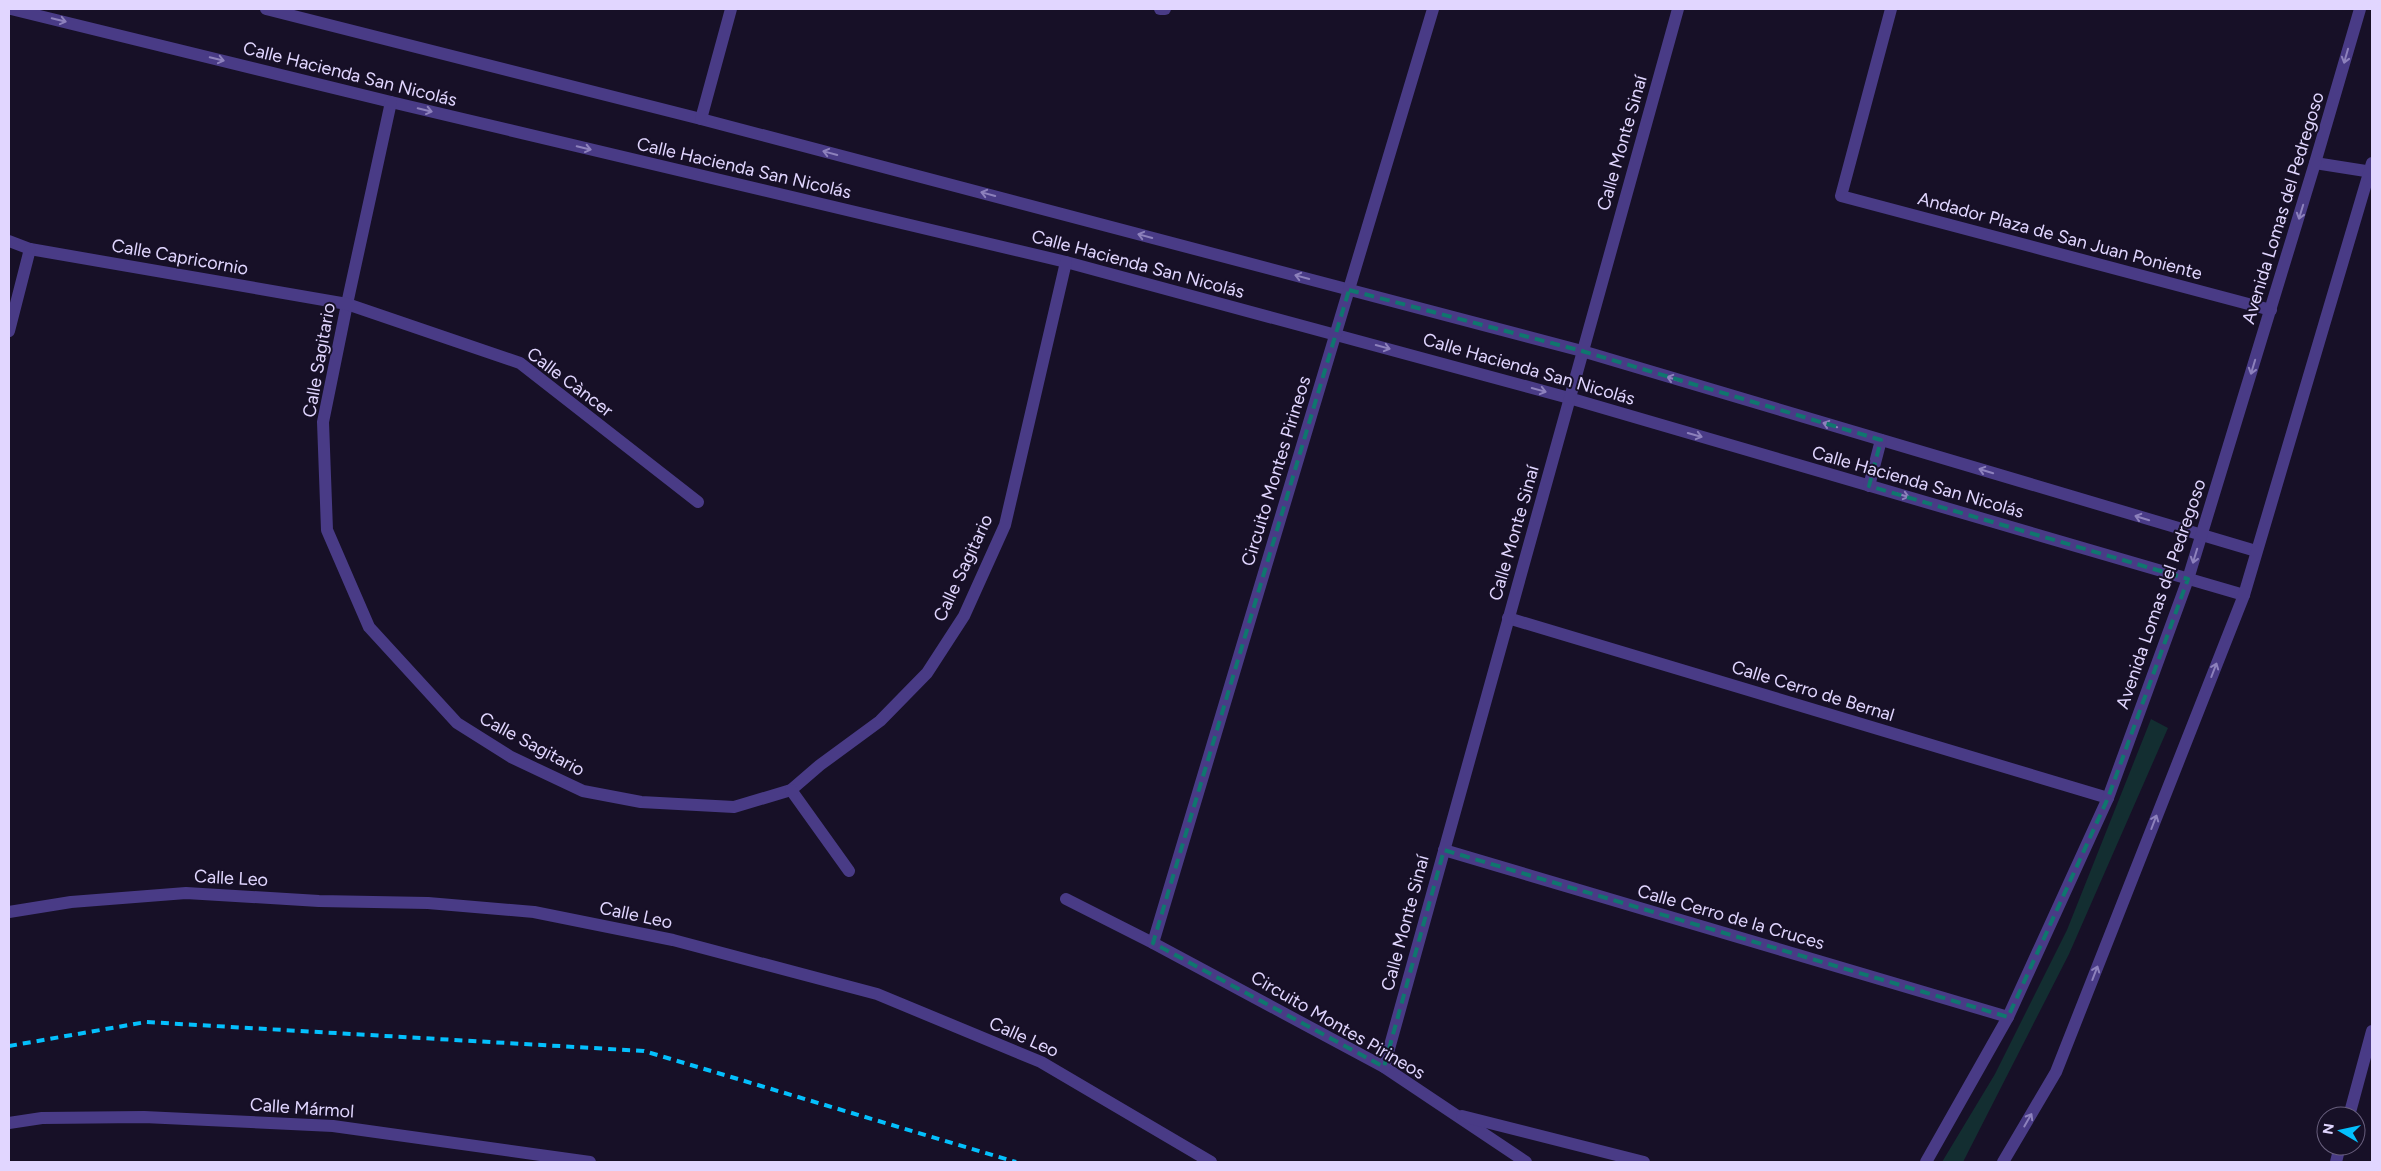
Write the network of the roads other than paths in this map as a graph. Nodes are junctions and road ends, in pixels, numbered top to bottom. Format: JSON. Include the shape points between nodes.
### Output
{"nodes":[{"id":1,"x":12,"y":9,"type":"edge"},
{"id":2,"x":266,"y":9,"type":"edge"},
{"id":3,"x":731,"y":9,"type":"edge"},
{"id":4,"x":1160,"y":9,"type":"edge"},
{"id":5,"x":1165,"y":9,"type":"edge"},
{"id":6,"x":1433,"y":9,"type":"edge"},
{"id":7,"x":1678,"y":9,"type":"edge"},
{"id":8,"x":1891,"y":9,"type":"edge"},
{"id":9,"x":2360,"y":9,"type":"edge"},
{"id":10,"x":391,"y":102,"type":"junction"},
{"id":11,"x":701,"y":119,"type":"junction"},
{"id":12,"x":2315,"y":163,"type":"junction"},
{"id":13,"x":2371,"y":169,"type":"edge"},
{"id":14,"x":9,"y":241,"type":"edge"},
{"id":15,"x":30,"y":249,"type":"junction"},
{"id":16,"x":1066,"y":262,"type":"junction"},
{"id":17,"x":1349,"y":290,"type":"junction"},
{"id":18,"x":347,"y":304,"type":"junction"},
{"id":19,"x":2271,"y":310,"type":"junction"},
{"id":20,"x":9,"y":331,"type":"edge"},
{"id":21,"x":1336,"y":334,"type":"junction"},
{"id":22,"x":1582,"y":351,"type":"junction"},
{"id":23,"x":1569,"y":398,"type":"junction"},
{"id":24,"x":1881,"y":440,"type":"junction"},
{"id":25,"x":1869,"y":486,"type":"junction"},
{"id":26,"x":698,"y":502,"type":"dead end"},
{"id":27,"x":2202,"y":536,"type":"junction"},
{"id":28,"x":2256,"y":551,"type":"junction"},
{"id":29,"x":2188,"y":579,"type":"junction"},
{"id":30,"x":2244,"y":595,"type":"junction"},
{"id":31,"x":1508,"y":618,"type":"junction"},
{"id":32,"x":791,"y":790,"type":"junction"},
{"id":33,"x":2108,"y":798,"type":"junction"},
{"id":34,"x":1444,"y":850,"type":"junction"},
{"id":35,"x":849,"y":871,"type":"dead end"},
{"id":36,"x":1066,"y":899,"type":"dead end"},
{"id":37,"x":9,"y":912,"type":"edge"},
{"id":38,"x":1153,"y":943,"type":"junction"},
{"id":39,"x":2008,"y":1017,"type":"junction"},
{"id":40,"x":2372,"y":1031,"type":"edge"},
{"id":41,"x":1384,"y":1067,"type":"junction"},
{"id":42,"x":2352,"y":1106,"type":"edge"},
{"id":43,"x":1453,"y":1114,"type":"junction"},
{"id":44,"x":9,"y":1123,"type":"edge"},
{"id":45,"x":590,"y":1162,"type":"edge"},
{"id":46,"x":1211,"y":1162,"type":"edge"},
{"id":47,"x":1526,"y":1162,"type":"edge"},
{"id":48,"x":1644,"y":1162,"type":"edge"},
{"id":49,"x":1926,"y":1162,"type":"edge"},
{"id":50,"x":2003,"y":1162,"type":"edge"}],
"edges":[{"from":1,"to":10,"type":"street","name":"Calle Hacienda San Nicolás","one_way":true},
{"from":2,"to":11,"type":"street","name":"Calle Hacienda San Nicolás"},
{"from":3,"to":11,"type":"street"},
{"from":4,"to":5,"type":"street"},
{"from":6,"to":17,"type":"street","name":"Circuito Montes Pirineos"},
{"from":7,"to":22,"type":"street","name":"Calle Monte Sinaí"},
{"from":8,"to":19,"type":"street","name":"Andador Plaza de San Juan Poniente","via":[[1841,196]]},
{"from":9,"to":12,"type":"street","name":"Avenida Lomas del Pedregoso","one_way":true},
{"from":10,"to":16,"type":"street","name":"Calle Hacienda San Nicolás","one_way":true},
{"from":10,"to":18,"type":"street","name":"Calle Sagitario"},
{"from":17,"to":11,"type":"street","name":"Calle Hacienda San Nicolás","one_way":true},
{"from":12,"to":13,"type":"street"},
{"from":12,"to":19,"type":"street","name":"Avenida Lomas del Pedregoso","one_way":true},
{"from":13,"to":28,"type":"street"},
{"from":14,"to":15,"type":"street","name":"Calle Capricornio"},
{"from":15,"to":18,"type":"street","name":"Calle Capricornio"},
{"from":15,"to":20,"type":"street"},
{"from":16,"to":21,"type":"street","name":"Calle Hacienda San Nicolás"},
{"from":16,"to":32,"type":"street","name":"Calle Sagitario","via":[[1005,525],[964,616],[927,673],[880,721]]},
{"from":17,"to":21,"type":"street","name":"Circuito Montes Pirineos"},
{"from":17,"to":22,"type":"street","name":"Calle Hacienda San Nicolás"},
{"from":18,"to":26,"type":"street","name":"Calle Càncer","via":[[520,363]]},
{"from":18,"to":32,"type":"street","name":"Calle Sagitario","via":[[323,422],[327,530],[369,627],[381,641],[457,723],[511,757],[583,791],[641,802],[734,807]]},
{"from":19,"to":27,"type":"street","name":"Avenida Lomas del Pedregoso","one_way":true},
{"from":21,"to":23,"type":"street","name":"Calle Hacienda San Nicolás","one_way":true},
{"from":21,"to":38,"type":"street","name":"Circuito Montes Pirineos"},
{"from":22,"to":23,"type":"street","name":"Calle Monte Sinaí"},
{"from":24,"to":22,"type":"street","name":"Calle Hacienda San Nicolás","one_way":true},
{"from":23,"to":25,"type":"street","name":"Calle Hacienda San Nicolás","one_way":true},
{"from":23,"to":31,"type":"street","name":"Calle Monte Sinaí"},
{"from":24,"to":25,"type":"street"},
{"from":27,"to":24,"type":"street","name":"Calle Hacienda San Nicolás","one_way":true},
{"from":25,"to":29,"type":"street","name":"Calle Hacienda San Nicolás","one_way":true},
{"from":27,"to":28,"type":"street","name":"Calle Hacienda San Nicolás"},
{"from":27,"to":29,"type":"street","name":"Avenida Lomas del Pedregoso","one_way":true},
{"from":28,"to":30,"type":"street"},
{"from":29,"to":30,"type":"street","name":"Calle Hacienda San Nicolás"},
{"from":29,"to":33,"type":"street","name":"Avenida Lomas del Pedregoso"},
{"from":50,"to":30,"type":"street","one_way":true,"via":[[2056,1072]]},
{"from":31,"to":33,"type":"street","name":"Calle Cerro de Bernal"},
{"from":31,"to":34,"type":"street","name":"Calle Monte Sinaí"},
{"from":32,"to":35,"type":"street"},
{"from":33,"to":39,"type":"street","name":"Avenida Lomas del Pedregoso"},
{"from":34,"to":39,"type":"street","name":"Calle Cerro de la Cruces"},
{"from":34,"to":41,"type":"street","name":"Calle Monte Sinaí"},
{"from":36,"to":38,"type":"street","name":"Circuito Montes Pirineos"},
{"from":37,"to":46,"type":"street","name":"Calle Leo","via":[[72,902],[186,893],[534,912],[654,936],[877,994],[1041,1062]]},
{"from":38,"to":41,"type":"street","name":"Circuito Montes Pirineos"},
{"from":39,"to":49,"type":"street","name":"Avenida Lomas del Pedregoso"},
{"from":40,"to":42,"type":"street"},
{"from":41,"to":43,"type":"street","name":"Circuito Montes Pirineos"},
{"from":43,"to":47,"type":"street","name":"Circuito Montes Pirineos"},
{"from":43,"to":48,"type":"street"},
{"from":44,"to":45,"type":"street","name":"Calle Mármol","via":[[42,1118],[144,1117],[333,1126]]}]}
